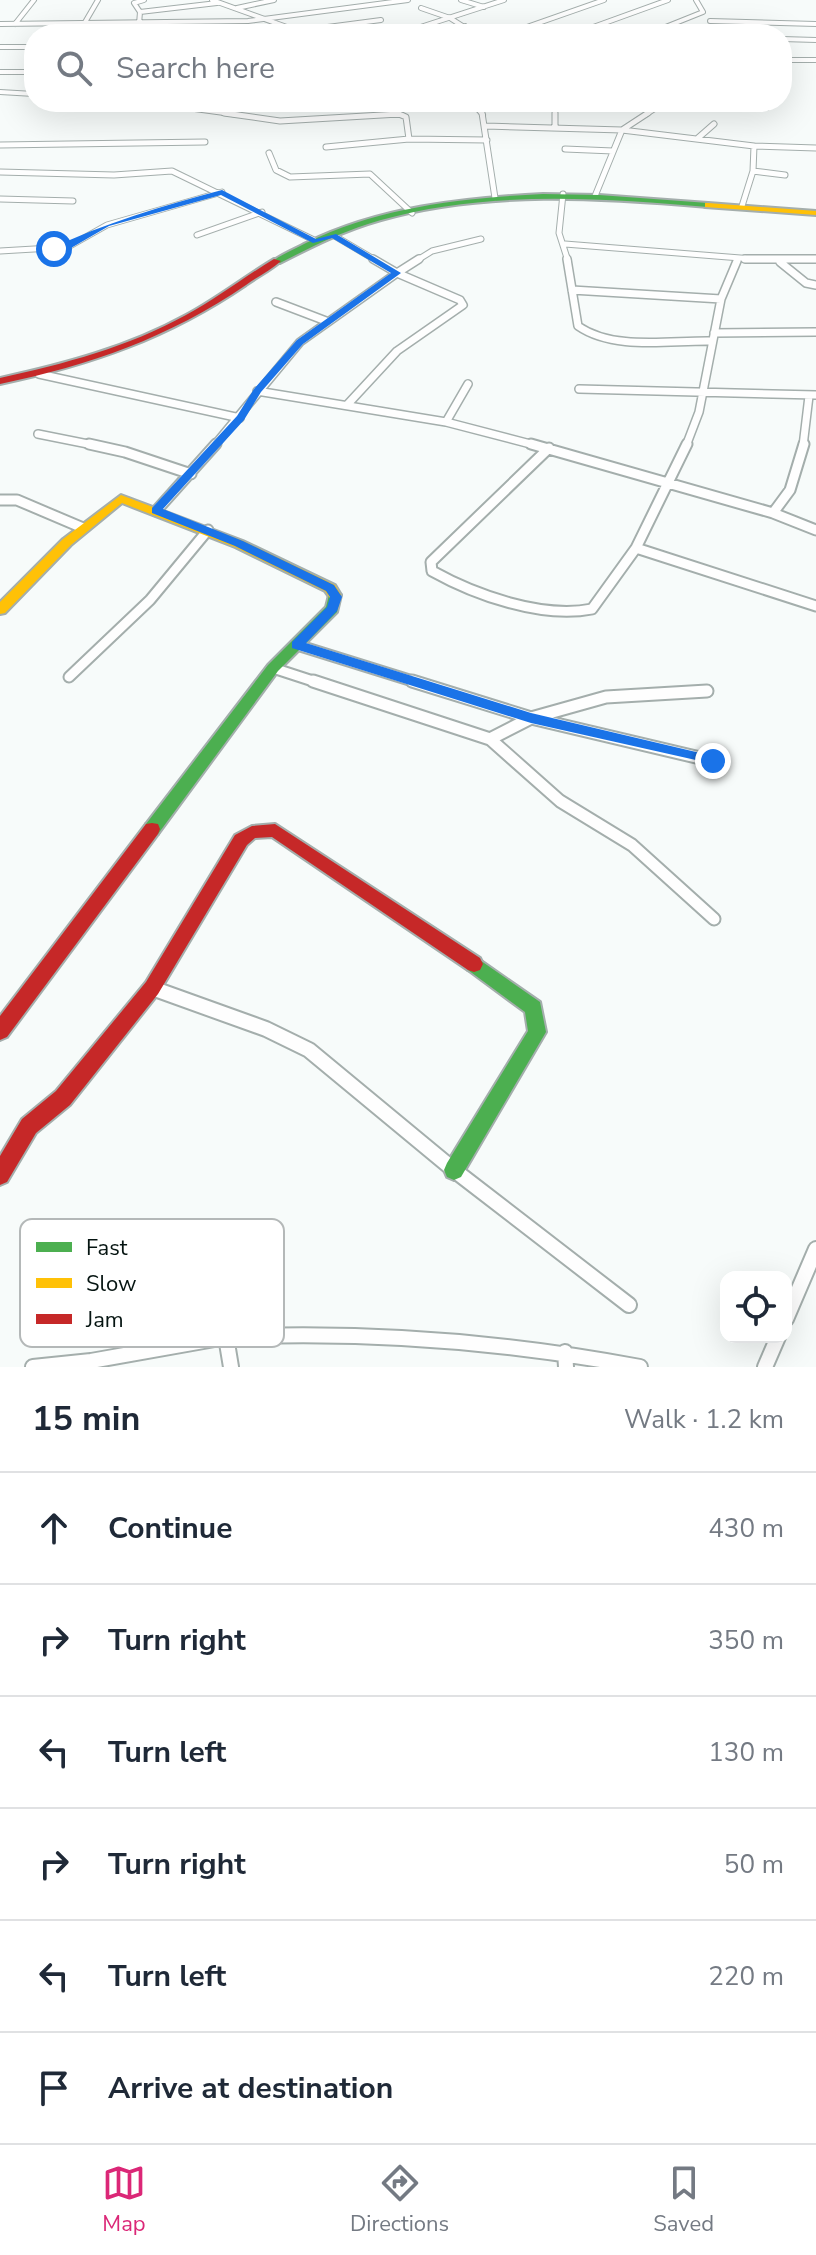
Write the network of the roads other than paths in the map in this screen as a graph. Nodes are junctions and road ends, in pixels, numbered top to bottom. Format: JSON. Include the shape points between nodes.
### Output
{"nodes":[{"id":1,"x":34,"y":0,"type":"edge"},
{"id":2,"x":98,"y":0,"type":"edge"},
{"id":3,"x":144,"y":0,"type":"edge"},
{"id":4,"x":212,"y":0,"type":"edge"},
{"id":5,"x":274,"y":0,"type":"edge"},
{"id":6,"x":408,"y":0,"type":"edge"},
{"id":7,"x":461,"y":0,"type":"edge"},
{"id":8,"x":504,"y":0,"type":"edge"},
{"id":9,"x":579,"y":0,"type":"edge"},
{"id":10,"x":604,"y":0,"type":"edge"},
{"id":11,"x":668,"y":0,"type":"edge"},
{"id":12,"x":696,"y":0,"type":"edge"},
{"id":13,"x":219,"y":2,"type":"junction"},
{"id":14,"x":588,"y":5,"type":"junction"},
{"id":15,"x":484,"y":7,"type":"junction"},
{"id":16,"x":235,"y":8,"type":"junction"},
{"id":17,"x":421,"y":8,"type":"dead end"},
{"id":18,"x":140,"y":12,"type":"junction"},
{"id":19,"x":703,"y":12,"type":"junction"},
{"id":20,"x":450,"y":18,"type":"junction"},
{"id":21,"x":262,"y":20,"type":"junction"},
{"id":22,"x":381,"y":20,"type":"dead end"},
{"id":23,"x":710,"y":21,"type":"junction"},
{"id":24,"x":0,"y":24,"type":"edge"},
{"id":25,"x":15,"y":24,"type":"junction"},
{"id":26,"x":84,"y":24,"type":"junction"},
{"id":27,"x":139,"y":24,"type":"junction"},
{"id":28,"x":274,"y":24,"type":"edge"},
{"id":29,"x":350,"y":24,"type":"edge"},
{"id":30,"x":431,"y":24,"type":"edge"},
{"id":31,"x":461,"y":24,"type":"edge"},
{"id":32,"x":535,"y":24,"type":"edge"},
{"id":33,"x":602,"y":24,"type":"edge"},
{"id":34,"x":673,"y":24,"type":"edge"},
{"id":35,"x":712,"y":24,"type":"edge"},
{"id":36,"x":816,"y":24,"type":"edge"},
{"id":37,"x":792,"y":39,"type":"edge"},
{"id":38,"x":816,"y":40,"type":"edge"},
{"id":39,"x":0,"y":47,"type":"edge"},
{"id":40,"x":24,"y":47,"type":"edge"},
{"id":41,"x":792,"y":60,"type":"edge"},
{"id":42,"x":816,"y":60,"type":"edge"},
{"id":43,"x":0,"y":72,"type":"edge"},
{"id":44,"x":24,"y":72,"type":"edge"},
{"id":45,"x":0,"y":92,"type":"edge"},
{"id":46,"x":24,"y":93,"type":"edge"},
{"id":47,"x":215,"y":112,"type":"edge"},
{"id":48,"x":482,"y":112,"type":"edge"},
{"id":49,"x":555,"y":112,"type":"edge"},
{"id":50,"x":650,"y":112,"type":"edge"},
{"id":51,"x":714,"y":124,"type":"dead end"},
{"id":52,"x":486,"y":126,"type":"junction"},
{"id":53,"x":555,"y":127,"type":"junction"},
{"id":54,"x":622,"y":130,"type":"junction"},
{"id":55,"x":698,"y":138,"type":"junction"},
{"id":56,"x":409,"y":139,"type":"junction"},
{"id":57,"x":487,"y":140,"type":"junction"},
{"id":58,"x":205,"y":142,"type":"dead end"},
{"id":59,"x":0,"y":145,"type":"edge"},
{"id":60,"x":754,"y":146,"type":"junction"},
{"id":61,"x":326,"y":147,"type":"dead end"},
{"id":62,"x":816,"y":148,"type":"edge"},
{"id":63,"x":565,"y":149,"type":"dead end"},
{"id":64,"x":613,"y":151,"type":"junction"},
{"id":65,"x":269,"y":153,"type":"dead end"},
{"id":66,"x":753,"y":171,"type":"junction"},
{"id":67,"x":0,"y":172,"type":"edge"},
{"id":68,"x":785,"y":175,"type":"dead end"},
{"id":69,"x":222,"y":192,"type":"junction"},
{"id":70,"x":563,"y":194,"type":"junction"},
{"id":71,"x":595,"y":196,"type":"junction"},
{"id":72,"x":495,"y":198,"type":"junction"},
{"id":73,"x":0,"y":199,"type":"edge"},
{"id":74,"x":73,"y":201,"type":"dead end"},
{"id":75,"x":742,"y":206,"type":"junction"},
{"id":76,"x":262,"y":212,"type":"junction"},
{"id":77,"x":412,"y":213,"type":"junction"},
{"id":78,"x":812,"y":215,"type":"edge"},
{"id":79,"x":197,"y":235,"type":"dead end"},
{"id":80,"x":333,"y":235,"type":"junction"},
{"id":81,"x":481,"y":239,"type":"dead end"},
{"id":82,"x":316,"y":241,"type":"junction"},
{"id":83,"x":565,"y":244,"type":"junction"},
{"id":84,"x":0,"y":251,"type":"edge"},
{"id":85,"x":816,"y":259,"type":"edge"},
{"id":86,"x":737,"y":261,"type":"junction"},
{"id":87,"x":780,"y":262,"type":"junction"},
{"id":88,"x":397,"y":273,"type":"junction"},
{"id":89,"x":816,"y":285,"type":"edge"},
{"id":90,"x":572,"y":290,"type":"junction"},
{"id":91,"x":721,"y":299,"type":"junction"},
{"id":92,"x":276,"y":302,"type":"dead end"},
{"id":93,"x":326,"y":321,"type":"junction"},
{"id":94,"x":816,"y":332,"type":"edge"},
{"id":95,"x":713,"y":337,"type":"junction"},
{"id":96,"x":39,"y":374,"type":"junction"},
{"id":97,"x":0,"y":381,"type":"edge"},
{"id":98,"x":468,"y":384,"type":"dead end"},
{"id":99,"x":579,"y":389,"type":"dead end"},
{"id":100,"x":703,"y":390,"type":"junction"},
{"id":101,"x":257,"y":391,"type":"junction"},
{"id":102,"x":812,"y":396,"type":"edge"},
{"id":103,"x":347,"y":405,"type":"junction"},
{"id":104,"x":240,"y":418,"type":"junction"},
{"id":105,"x":446,"y":422,"type":"junction"},
{"id":106,"x":38,"y":434,"type":"dead end"},
{"id":107,"x":804,"y":443,"type":"junction"},
{"id":108,"x":816,"y":446,"type":"edge"},
{"id":109,"x":549,"y":448,"type":"junction"},
{"id":110,"x":191,"y":474,"type":"junction"},
{"id":111,"x":668,"y":481,"type":"junction"},
{"id":112,"x":0,"y":500,"type":"edge"},
{"id":113,"x":156,"y":511,"type":"junction"},
{"id":114,"x":773,"y":513,"type":"junction"},
{"id":115,"x":83,"y":528,"type":"junction"},
{"id":116,"x":208,"y":530,"type":"junction"},
{"id":117,"x":816,"y":530,"type":"edge"},
{"id":118,"x":636,"y":548,"type":"junction"},
{"id":119,"x":816,"y":606,"type":"edge"},
{"id":120,"x":0,"y":610,"type":"edge"},
{"id":121,"x":297,"y":645,"type":"junction"},
{"id":122,"x":273,"y":668,"type":"junction"},
{"id":123,"x":69,"y":677,"type":"dead end"},
{"id":124,"x":707,"y":691,"type":"dead end"},
{"id":125,"x":531,"y":718,"type":"junction"},
{"id":126,"x":490,"y":739,"type":"junction"},
{"id":127,"x":713,"y":761,"type":"dead end"},
{"id":128,"x":714,"y":919,"type":"dead end"},
{"id":129,"x":152,"y":988,"type":"junction"},
{"id":130,"x":0,"y":1031,"type":"edge"},
{"id":131,"x":454,"y":1170,"type":"junction"},
{"id":132,"x":0,"y":1175,"type":"edge"},
{"id":133,"x":816,"y":1249,"type":"edge"},
{"id":134,"x":629,"y":1305,"type":"dead end"},
{"id":135,"x":792,"y":1305,"type":"edge"},
{"id":136,"x":284,"y":1334,"type":"edge"},
{"id":137,"x":775,"y":1343,"type":"edge"},
{"id":138,"x":170,"y":1347,"type":"edge"},
{"id":139,"x":228,"y":1347,"type":"edge"},
{"id":140,"x":566,"y":1359,"type":"edge"},
{"id":141,"x":33,"y":1367,"type":"edge"},
{"id":142,"x":231,"y":1367,"type":"edge"},
{"id":143,"x":640,"y":1367,"type":"edge"},
{"id":144,"x":765,"y":1367,"type":"edge"}],
"edges":[{"from":1,"to":25,"type":"street"},
{"from":2,"to":26,"type":"street"},
{"from":3,"to":18,"type":"street","via":[[134,3]]},
{"from":4,"to":13,"type":"street"},
{"from":5,"to":16,"type":"street"},
{"from":6,"to":21,"type":"street"},
{"from":7,"to":15,"type":"street"},
{"from":8,"to":15,"type":"street"},
{"from":9,"to":14,"type":"street"},
{"from":10,"to":14,"type":"street"},
{"from":11,"to":33,"type":"street"},
{"from":12,"to":19,"type":"street"},
{"from":13,"to":16,"type":"street"},
{"from":13,"to":18,"type":"street"},
{"from":14,"to":32,"type":"street"},
{"from":15,"to":20,"type":"street"},
{"from":16,"to":21,"type":"street"},
{"from":17,"to":20,"type":"street"},
{"from":18,"to":27,"type":"street"},
{"from":19,"to":23,"type":"street"},
{"from":19,"to":34,"type":"street"},
{"from":20,"to":30,"type":"street"},
{"from":20,"to":31,"type":"street"},
{"from":21,"to":27,"type":"street"},
{"from":21,"to":28,"type":"street"},
{"from":22,"to":29,"type":"street"},
{"from":23,"to":35,"type":"street"},
{"from":23,"to":36,"type":"street"},
{"from":24,"to":25,"type":"street"},
{"from":25,"to":26,"type":"street"},
{"from":26,"to":27,"type":"street"},
{"from":37,"to":38,"type":"street"},
{"from":39,"to":40,"type":"street"},
{"from":41,"to":42,"type":"street"},
{"from":43,"to":44,"type":"street"},
{"from":45,"to":46,"type":"street"},
{"from":47,"to":56,"type":"street","via":[[280,121],[399,114],[407,120]]},
{"from":48,"to":52,"type":"street"},
{"from":49,"to":53,"type":"street"},
{"from":50,"to":54,"type":"street"},
{"from":51,"to":55,"type":"street"},
{"from":52,"to":53,"type":"street"},
{"from":52,"to":57,"type":"street"},
{"from":53,"to":54,"type":"street"},
{"from":54,"to":55,"type":"street"},
{"from":54,"to":64,"type":"street"},
{"from":55,"to":60,"type":"street"},
{"from":56,"to":57,"type":"street"},
{"from":56,"to":61,"type":"street"},
{"from":57,"to":72,"type":"street"},
{"from":58,"to":59,"type":"street"},
{"from":60,"to":62,"type":"street"},
{"from":60,"to":66,"type":"street"},
{"from":63,"to":64,"type":"street"},
{"from":64,"to":71,"type":"street"},
{"from":65,"to":77,"type":"street","via":[[276,170],[290,177],[370,174]]},
{"from":66,"to":68,"type":"street"},
{"from":66,"to":75,"type":"street"},
{"from":67,"to":69,"type":"street","via":[[119,175],[168,170]]},
{"from":69,"to":76,"type":"street"},
{"from":69,"to":84,"type":"street","via":[[107,225],[68,247]]},
{"from":70,"to":71,"type":"street"},
{"from":70,"to":72,"type":"street"},
{"from":70,"to":83,"type":"street","via":[[559,233]]},
{"from":71,"to":75,"type":"street"},
{"from":72,"to":77,"type":"street"},
{"from":73,"to":74,"type":"street"},
{"from":75,"to":78,"type":"street"},
{"from":76,"to":79,"type":"street"},
{"from":76,"to":82,"type":"street"},
{"from":77,"to":80,"type":"street"},
{"from":80,"to":82,"type":"street"},
{"from":80,"to":88,"type":"street"},
{"from":81,"to":88,"type":"street","via":[[432,251]]},
{"from":82,"to":96,"type":"street","via":[[168,327]]},
{"from":83,"to":86,"type":"street"},
{"from":83,"to":90,"type":"street"},
{"from":85,"to":87,"type":"street"},
{"from":86,"to":87,"type":"street"},
{"from":86,"to":91,"type":"street"},
{"from":87,"to":89,"type":"street"},
{"from":88,"to":93,"type":"street"},
{"from":88,"to":103,"type":"street","via":[[463,305],[397,351]]},
{"from":90,"to":91,"type":"street"},
{"from":90,"to":95,"type":"street","via":[[578,326],[595,337]]},
{"from":91,"to":95,"type":"street"},
{"from":92,"to":93,"type":"street"},
{"from":93,"to":101,"type":"street"},
{"from":94,"to":95,"type":"street"},
{"from":95,"to":100,"type":"street"},
{"from":96,"to":97,"type":"street"},
{"from":96,"to":104,"type":"street"},
{"from":98,"to":105,"type":"street"},
{"from":99,"to":100,"type":"street"},
{"from":100,"to":102,"type":"street"},
{"from":100,"to":111,"type":"street","via":[[689,441]]},
{"from":101,"to":103,"type":"street"},
{"from":101,"to":104,"type":"street"},
{"from":102,"to":107,"type":"street"},
{"from":103,"to":105,"type":"street"},
{"from":104,"to":110,"type":"street"},
{"from":105,"to":109,"type":"street"},
{"from":106,"to":110,"type":"street","via":[[125,452]]},
{"from":107,"to":108,"type":"street"},
{"from":107,"to":114,"type":"street","via":[[781,506]]},
{"from":109,"to":111,"type":"street"},
{"from":109,"to":118,"type":"street","via":[[431,562],[432,571],[485,592],[580,614],[592,609]]},
{"from":110,"to":113,"type":"street"},
{"from":111,"to":114,"type":"street"},
{"from":111,"to":118,"type":"street"},
{"from":112,"to":115,"type":"street","via":[[17,500]]},
{"from":113,"to":115,"type":"street","via":[[121,498]]},
{"from":113,"to":116,"type":"street"},
{"from":114,"to":117,"type":"street"},
{"from":115,"to":120,"type":"street"},
{"from":116,"to":121,"type":"street","via":[[334,593],[332,609]]},
{"from":116,"to":123,"type":"street","via":[[150,600]]},
{"from":118,"to":119,"type":"street"},
{"from":121,"to":122,"type":"street"},
{"from":121,"to":125,"type":"street"},
{"from":122,"to":126,"type":"street"},
{"from":122,"to":130,"type":"street"},
{"from":124,"to":125,"type":"street","via":[[606,697]]},
{"from":125,"to":126,"type":"street"},
{"from":125,"to":127,"type":"street"},
{"from":126,"to":128,"type":"street","via":[[560,801],[632,845]]},
{"from":129,"to":131,"type":"street","via":[[309,1050]]},
{"from":129,"to":131,"type":"street","via":[[241,840],[252,832],[275,830],[534,1008],[537,1032]]},
{"from":129,"to":132,"type":"street","via":[[63,1098],[29,1126]]},
{"from":131,"to":134,"type":"street"},
{"from":133,"to":135,"type":"street"},
{"from":136,"to":140,"type":"street","via":[[429,1335]]},
{"from":137,"to":144,"type":"street"},
{"from":138,"to":141,"type":"street"},
{"from":139,"to":142,"type":"street"},
{"from":140,"to":143,"type":"street"}]}
